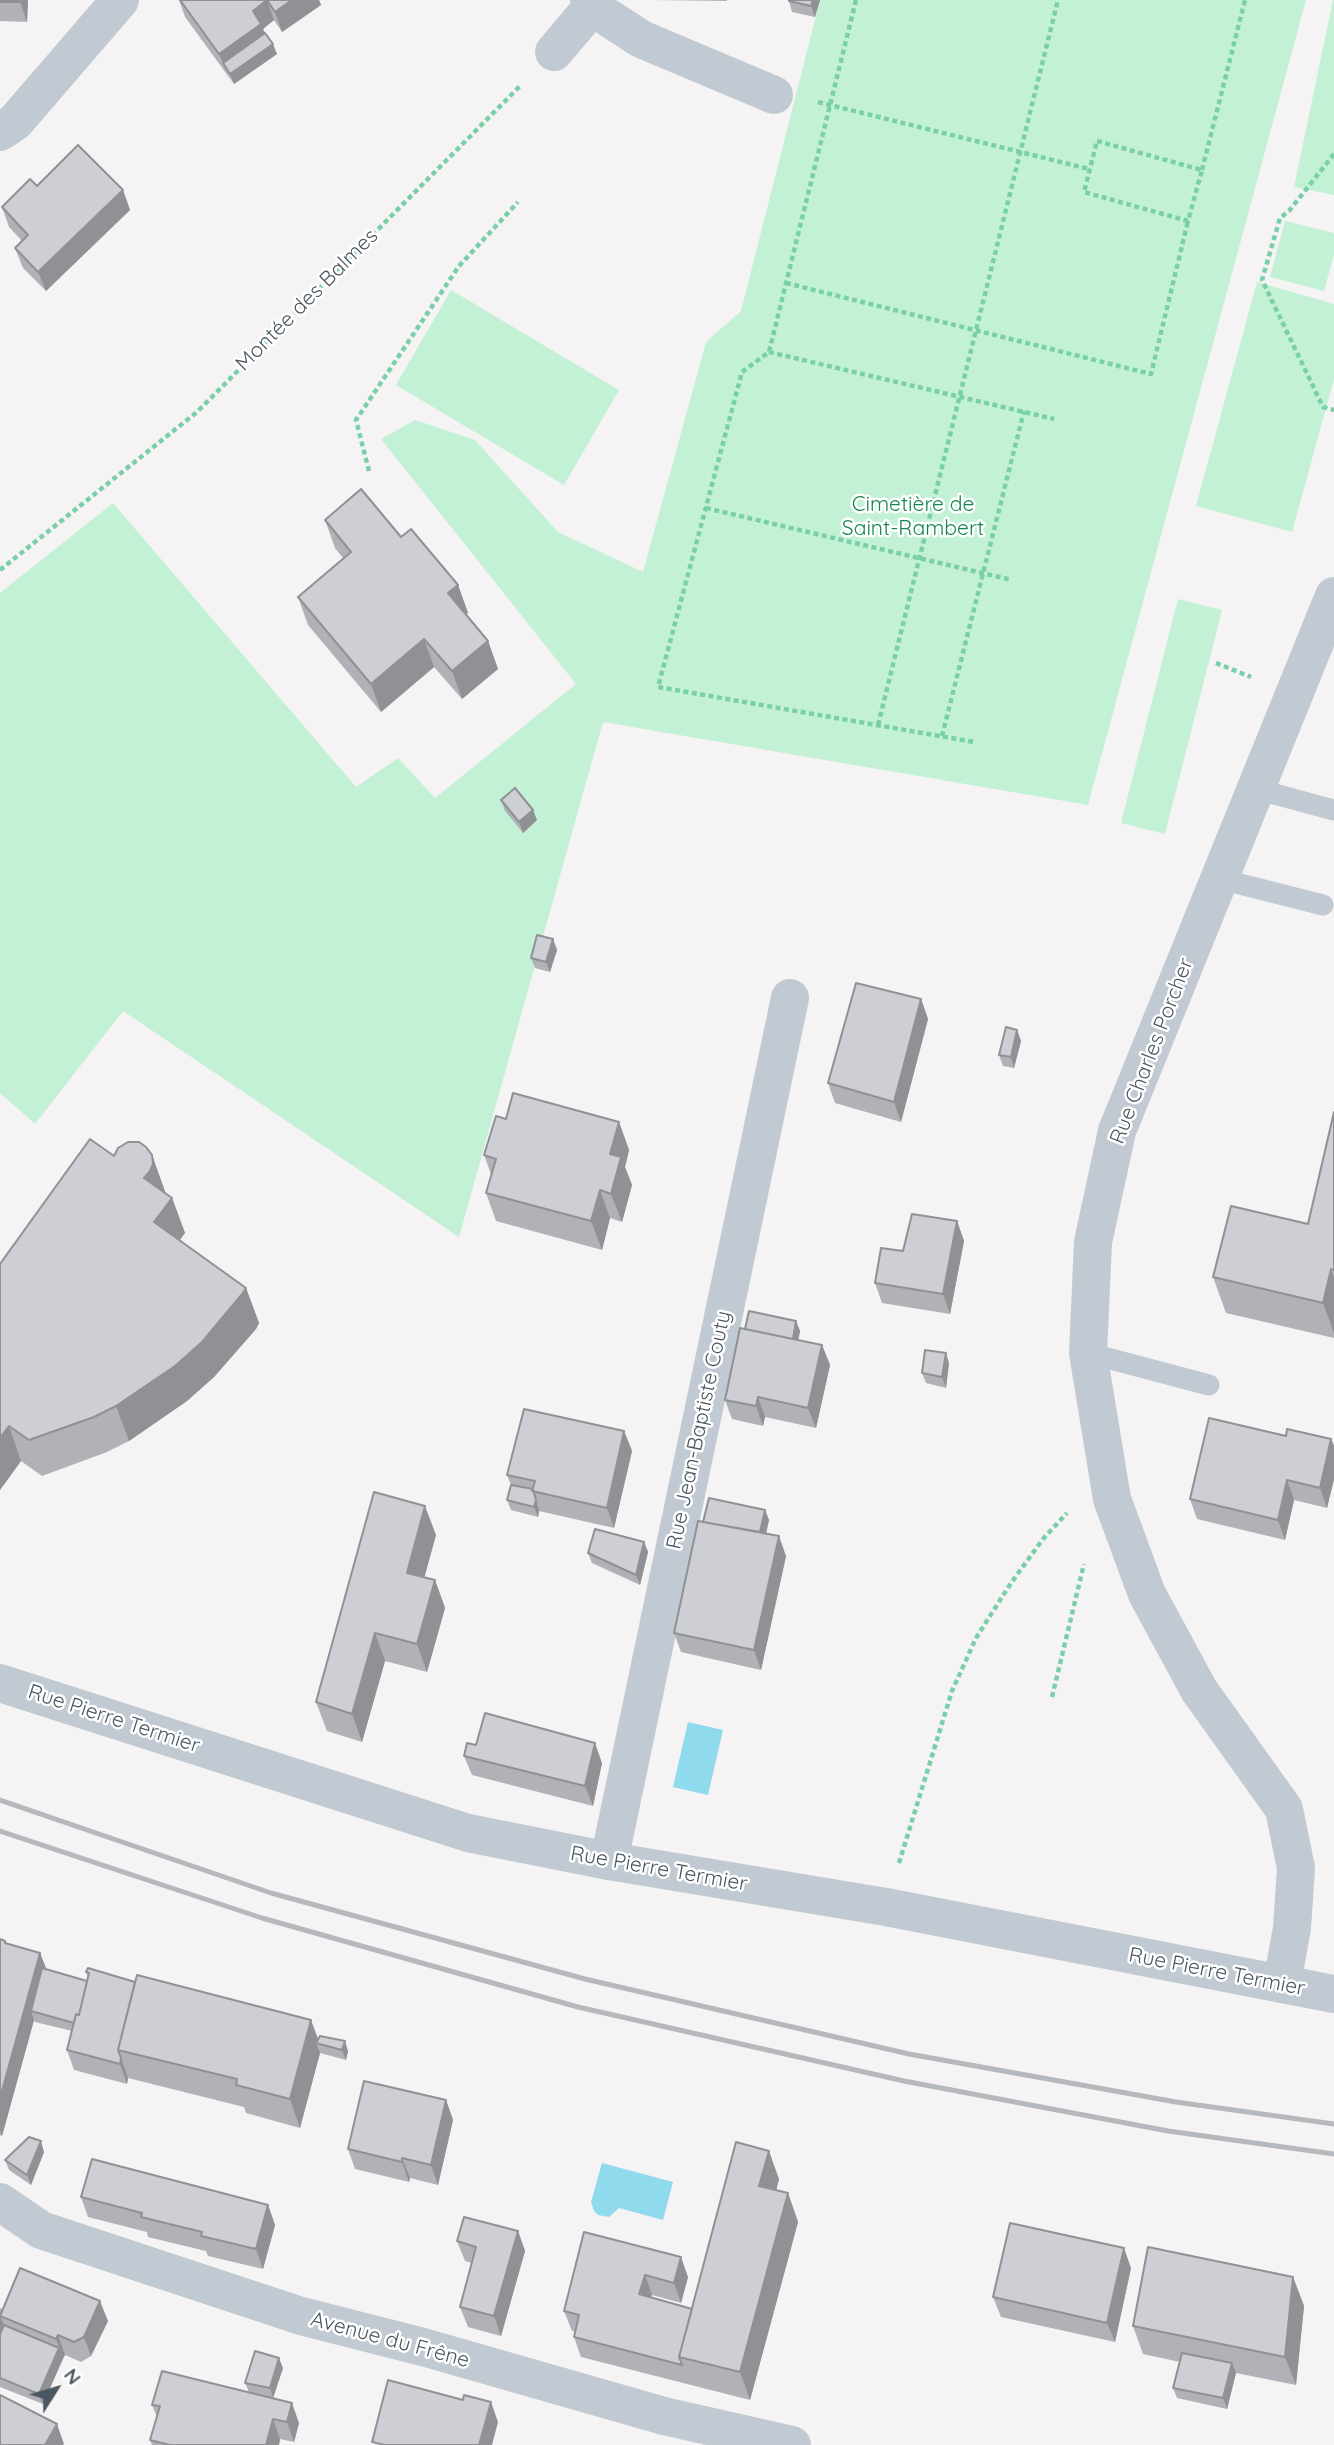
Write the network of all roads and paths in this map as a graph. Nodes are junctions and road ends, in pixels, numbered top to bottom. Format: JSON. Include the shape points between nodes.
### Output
{"nodes":[{"id":1,"x":120,"y":0,"type":"edge"},
{"id":2,"x":856,"y":0,"type":"edge"},
{"id":3,"x":1058,"y":0,"type":"edge"},
{"id":4,"x":1245,"y":0,"type":"edge"},
{"id":5,"x":591,"y":4,"type":"edge"},
{"id":6,"x":554,"y":52,"type":"joint"},
{"id":7,"x":774,"y":95,"type":"joint"},
{"id":8,"x":829,"y":104,"type":"junction"},
{"id":9,"x":0,"y":132,"type":"edge"},
{"id":10,"x":1020,"y":152,"type":"junction"},
{"id":11,"x":1334,"y":154,"type":"edge"},
{"id":12,"x":1089,"y":169,"type":"junction"},
{"id":13,"x":1202,"y":170,"type":"junction"},
{"id":14,"x":517,"y":202,"type":"dead end"},
{"id":15,"x":1188,"y":221,"type":"junction"},
{"id":16,"x":786,"y":284,"type":"junction"},
{"id":17,"x":975,"y":330,"type":"junction"},
{"id":18,"x":769,"y":352,"type":"junction"},
{"id":19,"x":959,"y":396,"type":"junction"},
{"id":20,"x":1334,"y":410,"type":"edge"},
{"id":21,"x":1024,"y":411,"type":"junction"},
{"id":22,"x":1054,"y":419,"type":"dead end"},
{"id":23,"x":369,"y":471,"type":"dead end"},
{"id":24,"x":706,"y":508,"type":"junction"},
{"id":25,"x":919,"y":558,"type":"junction"},
{"id":26,"x":0,"y":570,"type":"edge"},
{"id":27,"x":983,"y":573,"type":"junction"},
{"id":28,"x":1012,"y":580,"type":"dead end"},
{"id":29,"x":1334,"y":596,"type":"edge"},
{"id":30,"x":878,"y":725,"type":"junction"},
{"id":31,"x":942,"y":736,"type":"junction"},
{"id":32,"x":974,"y":742,"type":"dead end"},
{"id":33,"x":1256,"y":789,"type":"junction"},
{"id":34,"x":1334,"y":810,"type":"edge"},
{"id":35,"x":1220,"y":879,"type":"junction"},
{"id":36,"x":1323,"y":905,"type":"dead end"},
{"id":37,"x":789,"y":998,"type":"dead end"},
{"id":38,"x":1088,"y":1353,"type":"junction"},
{"id":39,"x":1209,"y":1385,"type":"dead end"},
{"id":40,"x":1112,"y":1499,"type":"junction"},
{"id":41,"x":0,"y":1683,"type":"edge"},
{"id":42,"x":1052,"y":1697,"type":"dead end"},
{"id":43,"x":609,"y":1861,"type":"junction"},
{"id":44,"x":886,"y":1908,"type":"junction"},
{"id":45,"x":1282,"y":1984,"type":"junction"},
{"id":46,"x":1334,"y":1994,"type":"edge"},
{"id":47,"x":0,"y":2202,"type":"edge"},
{"id":48,"x":792,"y":2445,"type":"edge"}],
"edges":[{"from":1,"to":9,"type":"street","via":[[15,122]]},
{"from":2,"to":8,"type":"path"},
{"from":3,"to":10,"type":"path"},
{"from":4,"to":13,"type":"path"},
{"from":5,"to":6,"type":"street"},
{"from":5,"to":7,"type":"street","via":[[641,39]]},
{"from":6,"to":26,"type":"path","name":"Montée des Balmes","via":[[197,412]]},
{"from":7,"to":8,"type":"path"},
{"from":8,"to":10,"type":"path"},
{"from":8,"to":16,"type":"path"},
{"from":10,"to":12,"type":"path"},
{"from":10,"to":17,"type":"path"},
{"from":11,"to":20,"type":"path","via":[[1280,218],[1262,280],[1324,407]]},
{"from":12,"to":13,"type":"path","via":[[1097,141]]},
{"from":12,"to":15,"type":"path","via":[[1084,192]]},
{"from":13,"to":15,"type":"path"},
{"from":14,"to":23,"type":"path","via":[[459,266],[356,420]]},
{"from":15,"to":17,"type":"path","via":[[1150,374]]},
{"from":16,"to":17,"type":"path"},
{"from":16,"to":18,"type":"path"},
{"from":17,"to":19,"type":"path"},
{"from":18,"to":19,"type":"path"},
{"from":18,"to":24,"type":"path","via":[[742,372]]},
{"from":19,"to":21,"type":"path"},
{"from":19,"to":25,"type":"path"},
{"from":21,"to":22,"type":"path"},
{"from":21,"to":27,"type":"path"},
{"from":24,"to":25,"type":"path"},
{"from":24,"to":30,"type":"path","via":[[658,687]]},
{"from":25,"to":27,"type":"path"},
{"from":25,"to":30,"type":"path"},
{"from":27,"to":28,"type":"path"},
{"from":27,"to":31,"type":"path"},
{"from":29,"to":33,"type":"street","name":"Rue Charles Porcher"},
{"from":30,"to":31,"type":"path"},
{"from":31,"to":32,"type":"path"},
{"from":33,"to":34,"type":"lane"},
{"from":33,"to":35,"type":"street","name":"Rue Charles Porcher"},
{"from":35,"to":36,"type":"lane"},
{"from":35,"to":38,"type":"street","name":"Rue Charles Porcher","via":[[1117,1131],[1093,1242]]},
{"from":37,"to":43,"type":"street","name":"Rue Jean-Baptiste Couty"},
{"from":38,"to":39,"type":"lane"},
{"from":38,"to":40,"type":"street","name":"Rue Charles Porcher"},
{"from":40,"to":42,"type":"path","via":[[1088,1545]]},
{"from":40,"to":44,"type":"path","via":[[1077,1502],[1035,1550],[976,1637],[952,1691]]},
{"from":40,"to":45,"type":"street","name":"Rue Charles Porcher","via":[[1147,1594],[1199,1690],[1284,1809],[1296,1868]]},
{"from":41,"to":43,"type":"street","name":"Rue Pierre Termier","via":[[468,1833]]},
{"from":43,"to":44,"type":"street","name":"Rue Pierre Termier"},
{"from":44,"to":45,"type":"street","name":"Rue Pierre Termier"},
{"from":45,"to":46,"type":"street","name":"Rue Pierre Termier"},
{"from":47,"to":48,"type":"street","name":"Avenue du Frêne","via":[[41,2230],[301,2316],[664,2416]]}]}
